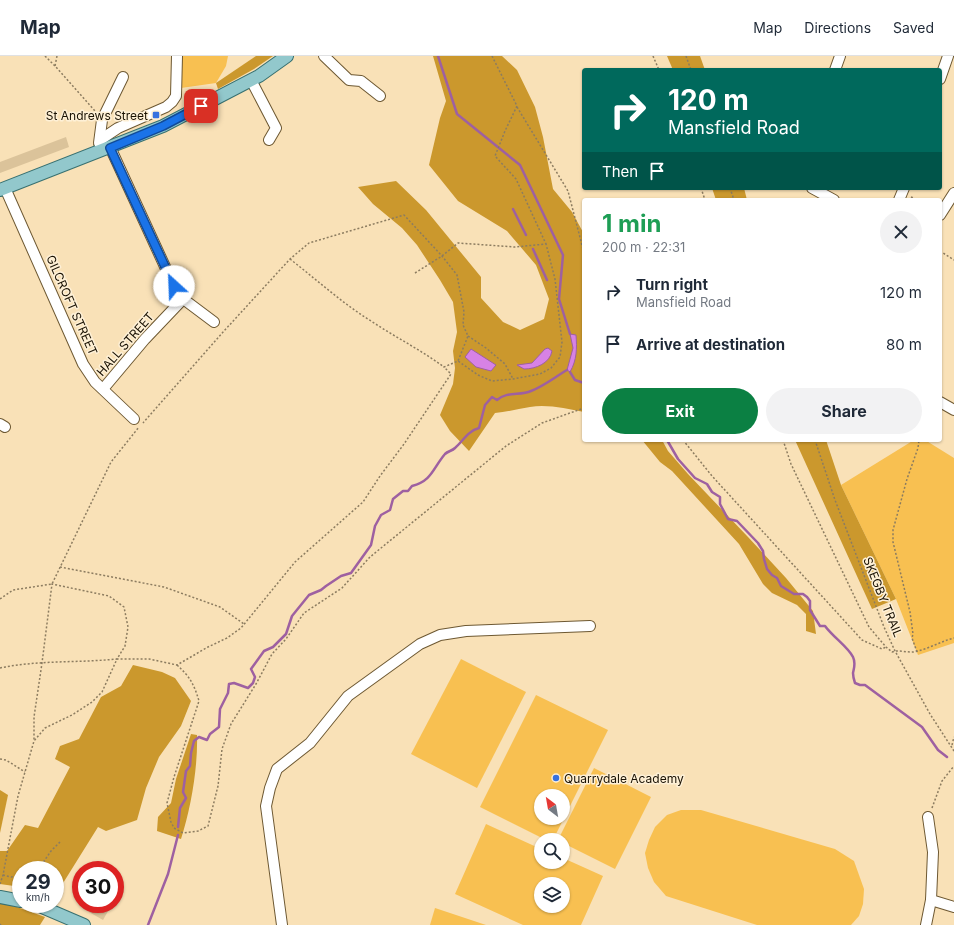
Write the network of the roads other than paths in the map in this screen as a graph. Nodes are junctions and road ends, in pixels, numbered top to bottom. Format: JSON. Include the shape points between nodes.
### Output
{"nodes":[{"id":1,"x":177,"y":56,"type":"edge"},
{"id":2,"x":288,"y":56,"type":"edge"},
{"id":3,"x":324,"y":56,"type":"edge"},
{"id":4,"x":840,"y":56,"type":"edge"},
{"id":5,"x":948,"y":56,"type":"edge"},
{"id":6,"x":836,"y":68,"type":"edge"},
{"id":7,"x":942,"y":73,"type":"edge"},
{"id":8,"x":123,"y":76,"type":"dead end"},
{"id":9,"x":251,"y":80,"type":"junction"},
{"id":10,"x":380,"y":96,"type":"dead end"},
{"id":11,"x":269,"y":140,"type":"dead end"},
{"id":12,"x":99,"y":146,"type":"junction"},
{"id":13,"x":110,"y":148,"type":"junction"},
{"id":14,"x":2,"y":189,"type":"edge"},
{"id":15,"x":954,"y":193,"type":"edge"},
{"id":16,"x":817,"y":194,"type":"edge"},
{"id":17,"x":828,"y":198,"type":"edge"},
{"id":18,"x":942,"y":212,"type":"edge"},
{"id":19,"x":183,"y":299,"type":"junction"},
{"id":20,"x":214,"y":322,"type":"dead end"},
{"id":21,"x":103,"y":389,"type":"junction"},
{"id":22,"x":942,"y":403,"type":"edge"},
{"id":23,"x":954,"y":410,"type":"edge"},
{"id":24,"x":134,"y":419,"type":"dead end"},
{"id":25,"x":590,"y":626,"type":"dead end"},
{"id":26,"x":928,"y":817,"type":"road end"},
{"id":27,"x":0,"y":897,"type":"edge"},
{"id":28,"x":12,"y":899,"type":"edge"},
{"id":29,"x":931,"y":900,"type":"junction"},
{"id":30,"x":954,"y":907,"type":"edge"},
{"id":31,"x":55,"y":913,"type":"edge"},
{"id":32,"x":84,"y":925,"type":"edge"},
{"id":33,"x":282,"y":925,"type":"edge"},
{"id":34,"x":926,"y":925,"type":"edge"}],
"edges":[{"from":1,"to":12,"type":"street","via":[[176,96],[172,102],[118,128]]},
{"from":2,"to":9,"type":"main road"},
{"from":3,"to":10,"type":"street","via":[[349,80],[362,82]]},
{"from":4,"to":6,"type":"street"},
{"from":5,"to":7,"type":"street"},
{"from":8,"to":12,"type":"street","via":[[102,120]]},
{"from":9,"to":11,"type":"street","via":[[276,128]]},
{"from":9,"to":13,"type":"main road","via":[[163,126]]},
{"from":12,"to":13,"type":"main road"},
{"from":12,"to":14,"type":"main road"},
{"from":13,"to":19,"type":"street","via":[[178,295]]},
{"from":14,"to":21,"type":"street","name":"GILCROFT STREET","via":[[83,364]]},
{"from":15,"to":18,"type":"street"},
{"from":16,"to":17,"type":"street"},
{"from":19,"to":20,"type":"street"},
{"from":19,"to":21,"type":"street","name":"HALL STREET"},
{"from":21,"to":24,"type":"street","name":"GILCROFT STREET"},
{"from":22,"to":23,"type":"street"},
{"from":25,"to":33,"type":"street","via":[[466,631],[440,635],[420,644],[348,696],[310,743],[277,769],[270,788],[266,806]]},
{"from":26,"to":29,"type":"street","via":[[933,852]]},
{"from":27,"to":28,"type":"main road"},
{"from":29,"to":30,"type":"street"},
{"from":29,"to":34,"type":"street"},
{"from":31,"to":32,"type":"main road"}]}
